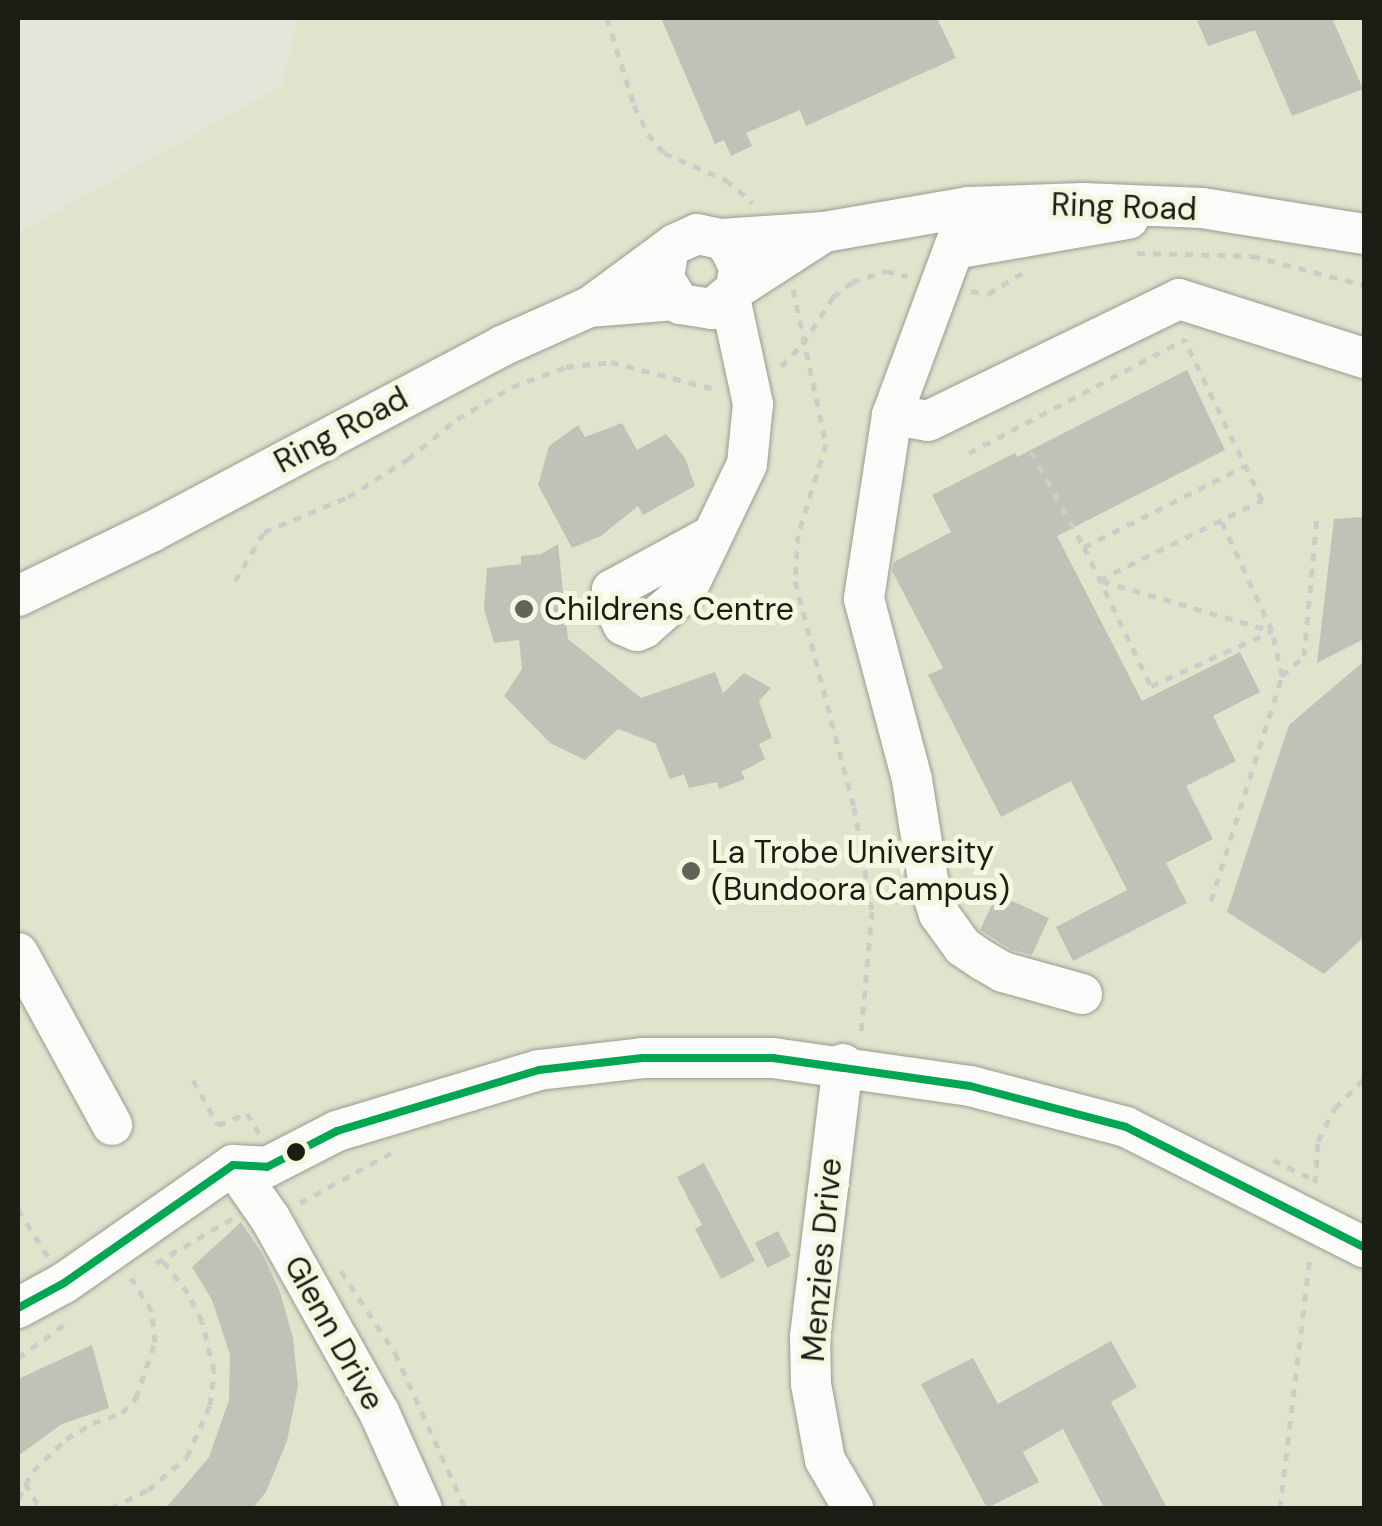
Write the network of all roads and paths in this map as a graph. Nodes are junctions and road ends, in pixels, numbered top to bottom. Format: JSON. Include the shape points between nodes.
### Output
{"nodes":[{"id":1,"x":607,"y":18,"type":"edge"},
{"id":2,"x":969,"y":206,"type":"junction"},
{"id":3,"x":1171,"y":207,"type":"junction"},
{"id":4,"x":758,"y":210,"type":"dead end"},
{"id":5,"x":824,"y":232,"type":"junction"},
{"id":6,"x":1364,"y":234,"type":"edge"},
{"id":7,"x":720,"y":240,"type":"junction"},
{"id":8,"x":1135,"y":253,"type":"dead end"},
{"id":9,"x":668,"y":254,"type":"junction"},
{"id":10,"x":949,"y":267,"type":"junction"},
{"id":11,"x":1031,"y":268,"type":"dead end"},
{"id":12,"x":790,"y":271,"type":"dead end"},
{"id":13,"x":1364,"y":285,"type":"edge"},
{"id":14,"x":732,"y":293,"type":"junction"},
{"id":15,"x":683,"y":304,"type":"junction"},
{"id":16,"x":590,"y":307,"type":"junction"},
{"id":17,"x":1196,"y":333,"type":"dead end"},
{"id":18,"x":1184,"y":339,"type":"junction"},
{"id":19,"x":802,"y":344,"type":"junction"},
{"id":20,"x":1364,"y":358,"type":"edge"},
{"id":21,"x":748,"y":383,"type":"junction"},
{"id":22,"x":892,"y":416,"type":"junction"},
{"id":23,"x":1031,"y":451,"type":"dead end"},
{"id":24,"x":969,"y":453,"type":"dead end"},
{"id":25,"x":1245,"y":466,"type":"junction"},
{"id":26,"x":1317,"y":516,"type":"dead end"},
{"id":27,"x":1221,"y":520,"type":"junction"},
{"id":28,"x":711,"y":536,"type":"dead end"},
{"id":29,"x":1084,"y":547,"type":"junction"},
{"id":30,"x":1099,"y":580,"type":"junction"},
{"id":31,"x":236,"y":581,"type":"dead end"},
{"id":32,"x":18,"y":596,"type":"edge"},
{"id":33,"x":1272,"y":631,"type":"junction"},
{"id":34,"x":1282,"y":676,"type":"junction"},
{"id":35,"x":1211,"y":901,"type":"dead end"},
{"id":36,"x":18,"y":953,"type":"edge"},
{"id":37,"x":1082,"y":994,"type":"dead end"},
{"id":38,"x":843,"y":1064,"type":"junction"},
{"id":39,"x":1364,"y":1079,"type":"edge"},
{"id":40,"x":112,"y":1125,"type":"dead end"},
{"id":41,"x":395,"y":1150,"type":"dead end"},
{"id":42,"x":233,"y":1166,"type":"junction"},
{"id":43,"x":18,"y":1209,"type":"edge"},
{"id":44,"x":270,"y":1218,"type":"junction"},
{"id":45,"x":1314,"y":1220,"type":"junction"},
{"id":46,"x":1364,"y":1247,"type":"edge"},
{"id":47,"x":162,"y":1260,"type":"junction"},
{"id":48,"x":1324,"y":1261,"type":"dead end"},
{"id":49,"x":73,"y":1297,"type":"junction"},
{"id":50,"x":18,"y":1308,"type":"edge"},
{"id":51,"x":18,"y":1358,"type":"edge"},
{"id":52,"x":25,"y":1482,"type":"junction"},
{"id":53,"x":18,"y":1499,"type":"edge"},
{"id":54,"x":40,"y":1508,"type":"edge"},
{"id":55,"x":110,"y":1508,"type":"edge"},
{"id":56,"x":422,"y":1508,"type":"edge"},
{"id":57,"x":853,"y":1508,"type":"edge"},
{"id":58,"x":1280,"y":1508,"type":"edge"}],
"edges":[{"from":1,"to":4,"type":"path","via":[[648,134],[664,153],[739,187]]},
{"from":2,"to":3,"type":"street","name":"Ring Road"},
{"from":2,"to":5,"type":"street","name":"Ring Road"},
{"from":2,"to":10,"type":"street"},
{"from":3,"to":6,"type":"street","name":"Ring Road"},
{"from":3,"to":10,"type":"street"},
{"from":5,"to":7,"type":"street","name":"Ring Road"},
{"from":5,"to":14,"type":"street","name":"Ring Road"},
{"from":7,"to":9,"type":"street","via":[[697,234]]},
{"from":7,"to":14,"type":"street","via":[[736,256]]},
{"from":8,"to":13,"type":"path","via":[[1252,256]]},
{"from":9,"to":15,"type":"street","via":[[664,278]]},
{"from":9,"to":16,"type":"street"},
{"from":10,"to":11,"type":"path","via":[[988,294]]},
{"from":10,"to":19,"type":"path","via":[[886,271],[852,282],[833,297]]},
{"from":10,"to":22,"type":"street"},
{"from":12,"to":19,"type":"path"},
{"from":14,"to":15,"type":"street","via":[[712,309]]},
{"from":14,"to":21,"type":"street"},
{"from":15,"to":16,"type":"street","name":"Ring Road"},
{"from":15,"to":21,"type":"street"},
{"from":16,"to":32,"type":"street","name":"Ring Road"},
{"from":17,"to":18,"type":"path"},
{"from":18,"to":24,"type":"path"},
{"from":18,"to":25,"type":"path"},
{"from":19,"to":21,"type":"path","via":[[773,372]]},
{"from":19,"to":38,"type":"path","via":[[826,444],[798,535],[796,581],[854,807],[872,911],[860,1045]]},
{"from":20,"to":22,"type":"street","via":[[1179,299],[928,421]]},
{"from":21,"to":28,"type":"street","via":[[754,422],[747,464]]},
{"from":21,"to":31,"type":"path","via":[[710,390],[611,362],[566,367],[512,387],[348,497],[264,532]]},
{"from":22,"to":37,"type":"street","via":[[864,599],[912,780],[933,899],[950,932],[984,962]]},
{"from":23,"to":29,"type":"path"},
{"from":25,"to":27,"type":"path","via":[[1262,500]]},
{"from":25,"to":29,"type":"path"},
{"from":26,"to":34,"type":"path","via":[[1304,656]]},
{"from":27,"to":30,"type":"path"},
{"from":27,"to":33,"type":"path"},
{"from":29,"to":30,"type":"path"},
{"from":30,"to":33,"type":"path"},
{"from":30,"to":33,"type":"path","via":[[1151,686]]},
{"from":33,"to":34,"type":"path"},
{"from":34,"to":35,"type":"path"},
{"from":36,"to":40,"type":"street"},
{"from":38,"to":42,"type":"street","via":[[642,1058],[538,1070],[337,1130],[267,1167]]},
{"from":38,"to":45,"type":"street","via":[[970,1086],[1126,1127]]},
{"from":38,"to":57,"type":"street","name":"Menzies Drive","via":[[810,1353],[825,1460]]},
{"from":39,"to":45,"type":"path","via":[[1335,1108],[1318,1140]]},
{"from":41,"to":44,"type":"path"},
{"from":42,"to":44,"type":"street","name":"Glenn Drive"},
{"from":42,"to":49,"type":"street"},
{"from":43,"to":49,"type":"path"},
{"from":44,"to":47,"type":"path","via":[[237,1216]]},
{"from":44,"to":56,"type":"street","name":"Glenn Drive","via":[[379,1412]]},
{"from":45,"to":46,"type":"street"},
{"from":47,"to":52,"type":"path","via":[[131,1278],[152,1311],[155,1342],[136,1398],[122,1413],[66,1440]]},
{"from":47,"to":55,"type":"path","via":[[202,1321],[214,1372],[210,1404],[187,1457],[148,1490]]},
{"from":48,"to":58,"type":"path","via":[[1310,1254]]},
{"from":49,"to":50,"type":"street"},
{"from":49,"to":51,"type":"path"},
{"from":52,"to":53,"type":"path"},
{"from":52,"to":54,"type":"path"}]}
